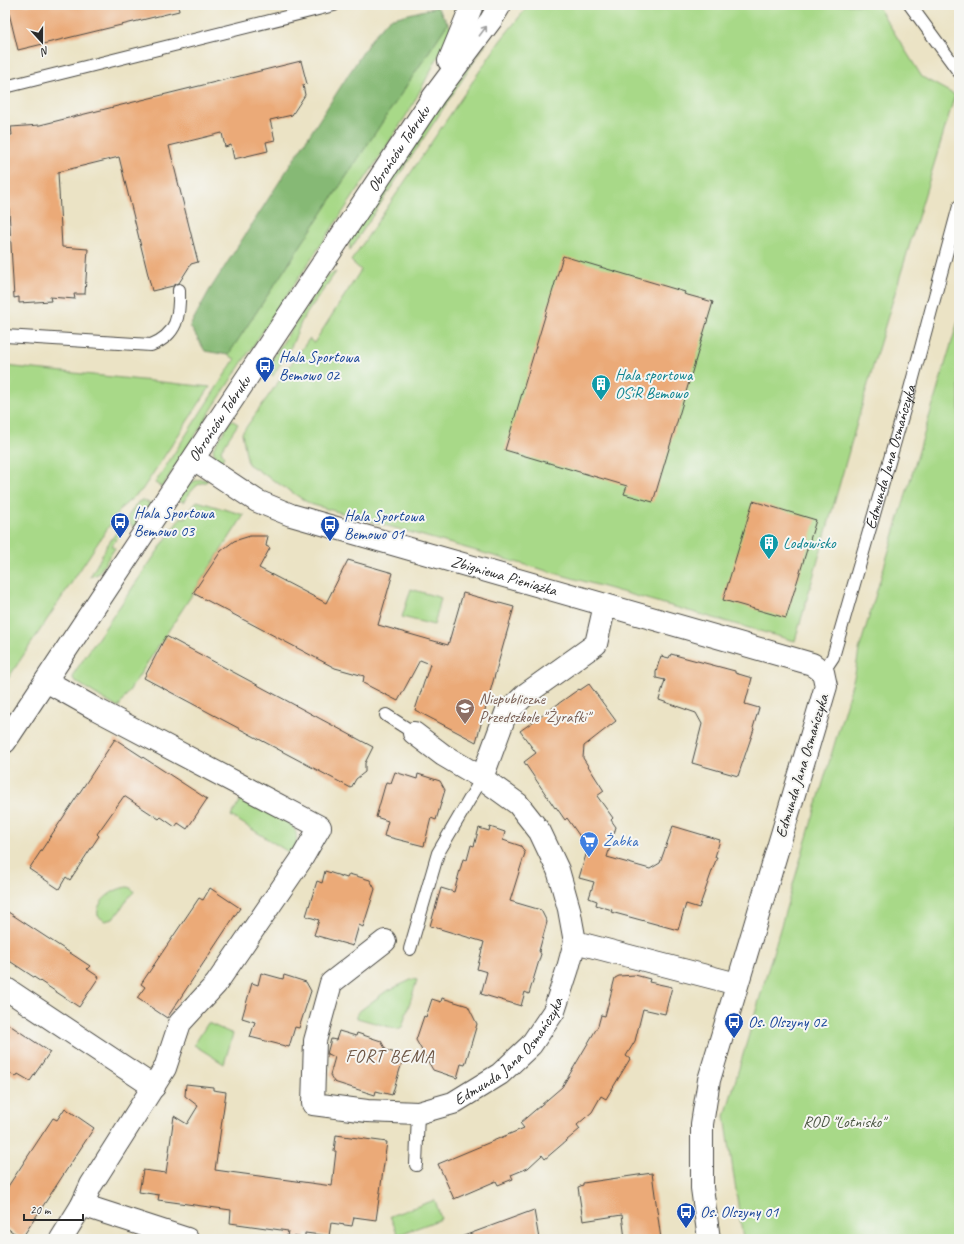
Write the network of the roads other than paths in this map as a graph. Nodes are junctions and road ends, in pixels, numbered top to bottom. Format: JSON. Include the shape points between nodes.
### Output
{"nodes":[{"id":1,"x":334,"y":5,"type":"edge"},
{"id":2,"x":472,"y":5,"type":"edge"},
{"id":3,"x":500,"y":5,"type":"edge"},
{"id":4,"x":910,"y":5,"type":"edge"},
{"id":5,"x":959,"y":72,"type":"edge"},
{"id":6,"x":5,"y":88,"type":"edge"},
{"id":7,"x":434,"y":96,"type":"junction"},
{"id":8,"x":959,"y":206,"type":"edge"},
{"id":9,"x":179,"y":290,"type":"dead end"},
{"id":10,"x":5,"y":336,"type":"edge"},
{"id":11,"x":194,"y":459,"type":"junction"},
{"id":12,"x":605,"y":605,"type":"junction"},
{"id":13,"x":824,"y":672,"type":"junction"},
{"id":14,"x":46,"y":681,"type":"junction"},
{"id":15,"x":386,"y":715,"type":"dead end"},
{"id":16,"x":414,"y":733,"type":"joint"},
{"id":17,"x":5,"y":742,"type":"edge"},
{"id":18,"x":482,"y":778,"type":"junction"},
{"id":19,"x":385,"y":941,"type":"dead end"},
{"id":20,"x":575,"y":942,"type":"junction"},
{"id":21,"x":410,"y":949,"type":"dead end"},
{"id":22,"x":737,"y":984,"type":"junction"},
{"id":23,"x":5,"y":988,"type":"edge"},
{"id":24,"x":154,"y":1086,"type":"junction"},
{"id":25,"x":418,"y":1114,"type":"junction"},
{"id":26,"x":416,"y":1165,"type":"dead end"},
{"id":27,"x":82,"y":1205,"type":"junction"},
{"id":28,"x":61,"y":1239,"type":"edge"},
{"id":29,"x":187,"y":1239,"type":"edge"},
{"id":30,"x":709,"y":1239,"type":"edge"}],
"edges":[{"from":1,"to":6,"type":"lane"},
{"from":2,"to":7,"type":"street","name":"Obrońców Tobruku"},
{"from":7,"to":3,"type":"street","name":"Obrońców Tobruku","one_way":true},
{"from":4,"to":5,"type":"lane"},
{"from":7,"to":11,"type":"street","name":"Obrońców Tobruku"},
{"from":8,"to":13,"type":"lane","name":"Edmunda Jana Osmańczyka","via":[[840,634],[833,657]]},
{"from":9,"to":10,"type":"lane","via":[[180,308],[174,327],[169,336],[151,345]]},
{"from":11,"to":12,"type":"street","name":"Zbigniewa Pieniążka","via":[[257,500],[291,515]]},
{"from":11,"to":14,"type":"street","name":"Obrońców Tobruku"},
{"from":12,"to":13,"type":"street","name":"Zbigniewa Pieniążka","via":[[812,664]]},
{"from":12,"to":18,"type":"street","via":[[596,644],[526,694],[506,713]]},
{"from":13,"to":22,"type":"street","name":"Edmunda Jana Osmańczyka","via":[[826,686]]},
{"from":14,"to":17,"type":"street","name":"Obrońców Tobruku"},
{"from":14,"to":24,"type":"street","via":[[320,827],[301,860],[216,984],[180,1023],[165,1068]]},
{"from":15,"to":16,"type":"lane"},
{"from":16,"to":18,"type":"street","name":"Edmunda Jana Osmańczyka","via":[[443,755]]},
{"from":18,"to":20,"type":"street","name":"Edmunda Jana Osmańczyka","via":[[518,804],[540,832],[558,870]]},
{"from":18,"to":21,"type":"lane","via":[[438,853]]},
{"from":19,"to":25,"type":"street","name":"Edmunda Jana Osmańczyka","via":[[331,983],[314,1041],[313,1104]]},
{"from":20,"to":22,"type":"street"},
{"from":20,"to":25,"type":"street","name":"Edmunda Jana Osmańczyka","via":[[554,1011],[531,1045],[494,1078],[453,1102]]},
{"from":22,"to":30,"type":"street","name":"Edmunda Jana Osmańczyka","via":[[709,1080],[702,1124],[702,1188]]},
{"from":23,"to":24,"type":"street"},
{"from":24,"to":27,"type":"street","via":[[91,1185]]},
{"from":25,"to":26,"type":"lane"},
{"from":27,"to":28,"type":"street"},
{"from":27,"to":29,"type":"street"}]}
